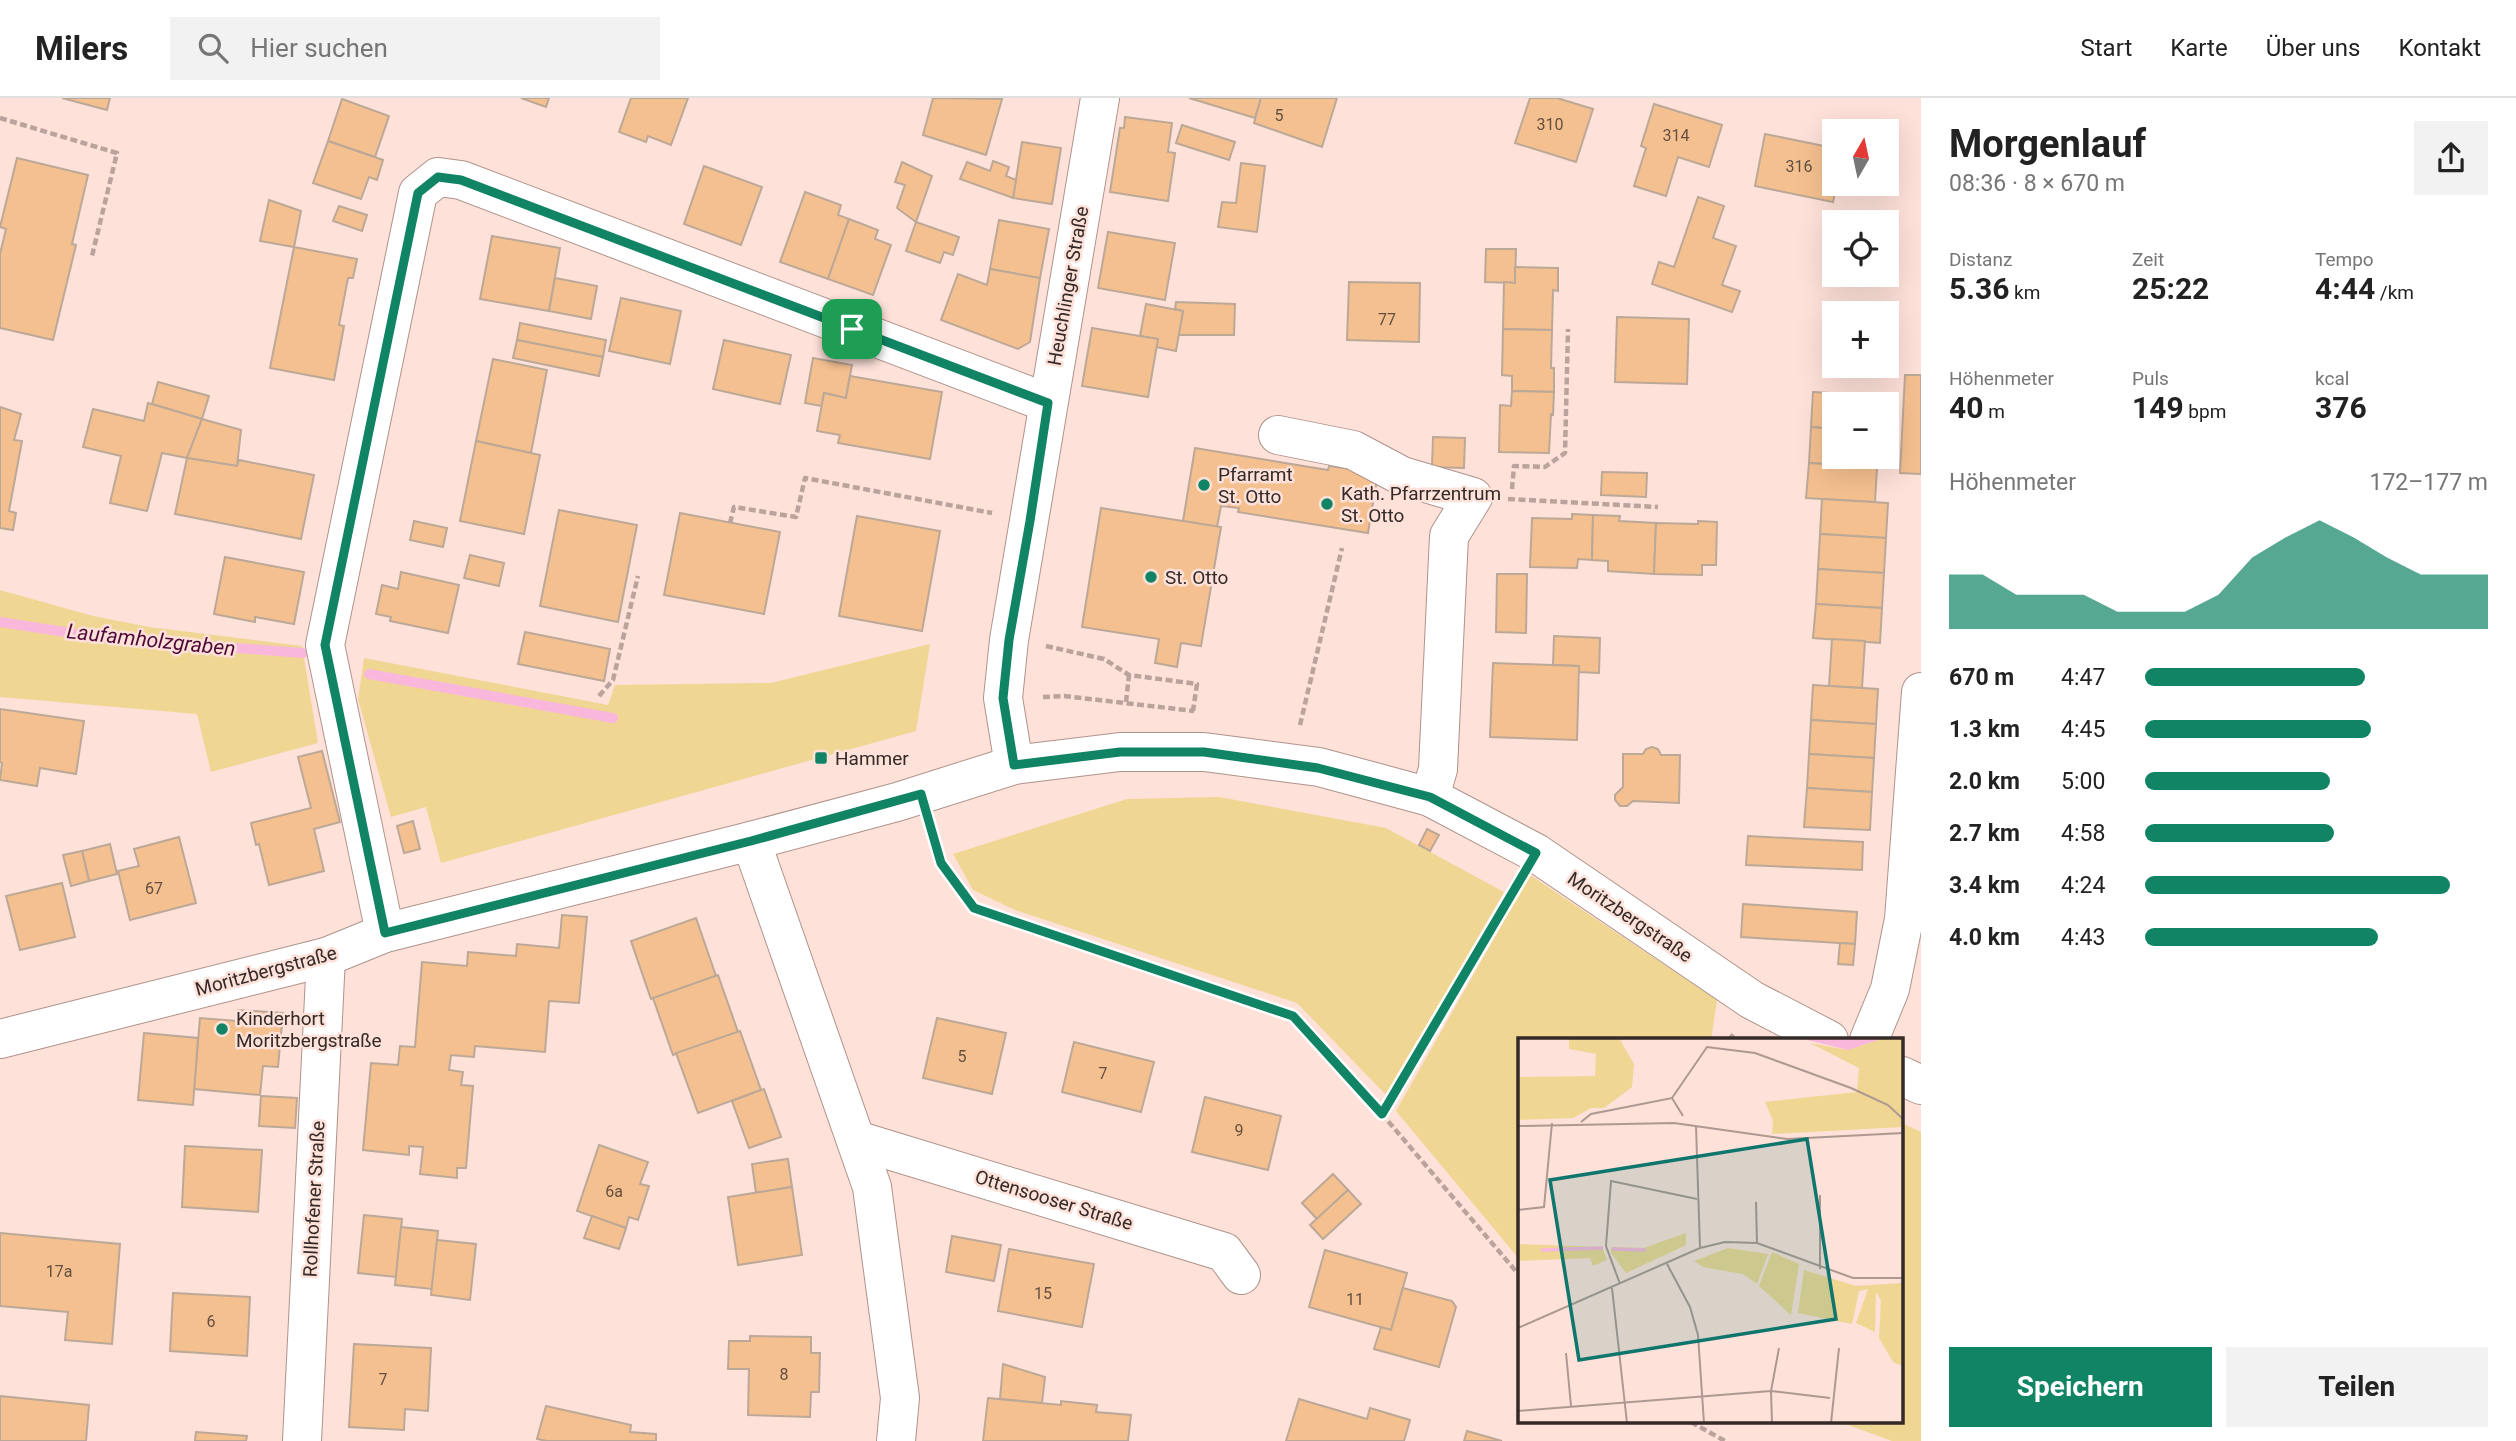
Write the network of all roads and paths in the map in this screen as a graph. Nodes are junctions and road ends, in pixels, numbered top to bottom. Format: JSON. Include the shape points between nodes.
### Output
{"nodes":[{"id":1,"x":1100,"y":98,"type":"edge"},
{"id":2,"x":0,"y":118,"type":"edge"},
{"id":3,"x":92,"y":256,"type":"dead end"},
{"id":4,"x":1568,"y":330,"type":"dead end"},
{"id":5,"x":1048,"y":403,"type":"junction"},
{"id":6,"x":1278,"y":435,"type":"dead end"},
{"id":7,"x":1473,"y":497,"type":"junction"},
{"id":8,"x":1511,"y":500,"type":"junction"},
{"id":9,"x":1658,"y":507,"type":"dead end"},
{"id":10,"x":1030,"y":521,"type":"junction"},
{"id":11,"x":730,"y":523,"type":"dead end"},
{"id":12,"x":1342,"y":548,"type":"dead end"},
{"id":13,"x":638,"y":576,"type":"dead end"},
{"id":14,"x":1041,"y":645,"type":"dead end"},
{"id":15,"x":1129,"y":675,"type":"junction"},
{"id":16,"x":1921,"y":692,"type":"edge"},
{"id":17,"x":599,"y":696,"type":"dead end"},
{"id":18,"x":1126,"y":702,"type":"dead end"},
{"id":19,"x":1193,"y":710,"type":"dead end"},
{"id":20,"x":1300,"y":725,"type":"dead end"},
{"id":21,"x":1014,"y":765,"type":"junction"},
{"id":22,"x":921,"y":794,"type":"junction"},
{"id":23,"x":1430,"y":797,"type":"junction"},
{"id":24,"x":751,"y":841,"type":"junction"},
{"id":25,"x":1536,"y":853,"type":"junction"},
{"id":26,"x":385,"y":933,"type":"junction"},
{"id":27,"x":326,"y":957,"type":"junction"},
{"id":28,"x":1825,"y":1038,"type":"edge"},
{"id":29,"x":1870,"y":1038,"type":"edge"},
{"id":30,"x":0,"y":1039,"type":"edge"},
{"id":31,"x":1904,"y":1077,"type":"edge"},
{"id":32,"x":1921,"y":1085,"type":"edge"},
{"id":33,"x":1382,"y":1114,"type":"junction"},
{"id":34,"x":856,"y":1140,"type":"junction"},
{"id":35,"x":1518,"y":1274,"type":"edge"},
{"id":36,"x":1241,"y":1275,"type":"dead end"},
{"id":37,"x":1695,"y":1424,"type":"edge"},
{"id":38,"x":302,"y":1441,"type":"edge"},
{"id":39,"x":896,"y":1441,"type":"edge"},
{"id":40,"x":1726,"y":1441,"type":"edge"}],
"edges":[{"from":1,"to":5,"type":"street","name":"Heuchlinger Straße"},
{"from":2,"to":3,"type":"path","via":[[117,153]]},
{"from":4,"to":8,"type":"path","via":[[1565,453],[1545,467],[1514,466]]},
{"from":5,"to":10,"type":"street","name":"Heuchlinger Straße"},
{"from":5,"to":26,"type":"street","via":[[461,180],[438,177],[418,193],[325,645]]},
{"from":6,"to":7,"type":"street","via":[[1353,450],[1402,476]]},
{"from":7,"to":8,"type":"path"},
{"from":7,"to":23,"type":"street","via":[[1449,536],[1438,769]]},
{"from":8,"to":9,"type":"path"},
{"from":10,"to":11,"type":"path","via":[[805,478],[796,517],[734,507]]},
{"from":10,"to":21,"type":"street","name":"Heuchlinger Straße","via":[[1003,698]]},
{"from":12,"to":20,"type":"path"},
{"from":13,"to":17,"type":"path","via":[[613,680]]},
{"from":14,"to":15,"type":"path","via":[[1104,659]]},
{"from":15,"to":18,"type":"path"},
{"from":15,"to":19,"type":"path","via":[[1197,684]]},
{"from":16,"to":29,"type":"street","via":[[1904,919],[1890,989]]},
{"from":21,"to":22,"type":"street","name":"Moritzbergstraße"},
{"from":21,"to":23,"type":"street","name":"Moritzbergstraße","via":[[1120,752],[1204,752],[1318,768]]},
{"from":22,"to":24,"type":"street","name":"Moritzbergstraße"},
{"from":22,"to":33,"type":"path","via":[[941,863],[974,908],[1293,1016]]},
{"from":23,"to":25,"type":"street","name":"Moritzbergstraße"},
{"from":24,"to":26,"type":"street","name":"Moritzbergstraße"},
{"from":24,"to":34,"type":"street"},
{"from":25,"to":28,"type":"street","name":"Moritzbergstraße","via":[[1752,1000]]},
{"from":25,"to":33,"type":"path"},
{"from":26,"to":27,"type":"street","name":"Moritzbergstraße"},
{"from":27,"to":30,"type":"street","name":"Moritzbergstraße"},
{"from":27,"to":38,"type":"street","name":"Rollhofener Straße"},
{"from":31,"to":32,"type":"street"},
{"from":33,"to":35,"type":"path"},
{"from":34,"to":36,"type":"street","name":"Ottensooser Straße","via":[[1224,1252]]},
{"from":34,"to":39,"type":"street","via":[[874,1200],[900,1398]]},
{"from":37,"to":40,"type":"path"}]}
